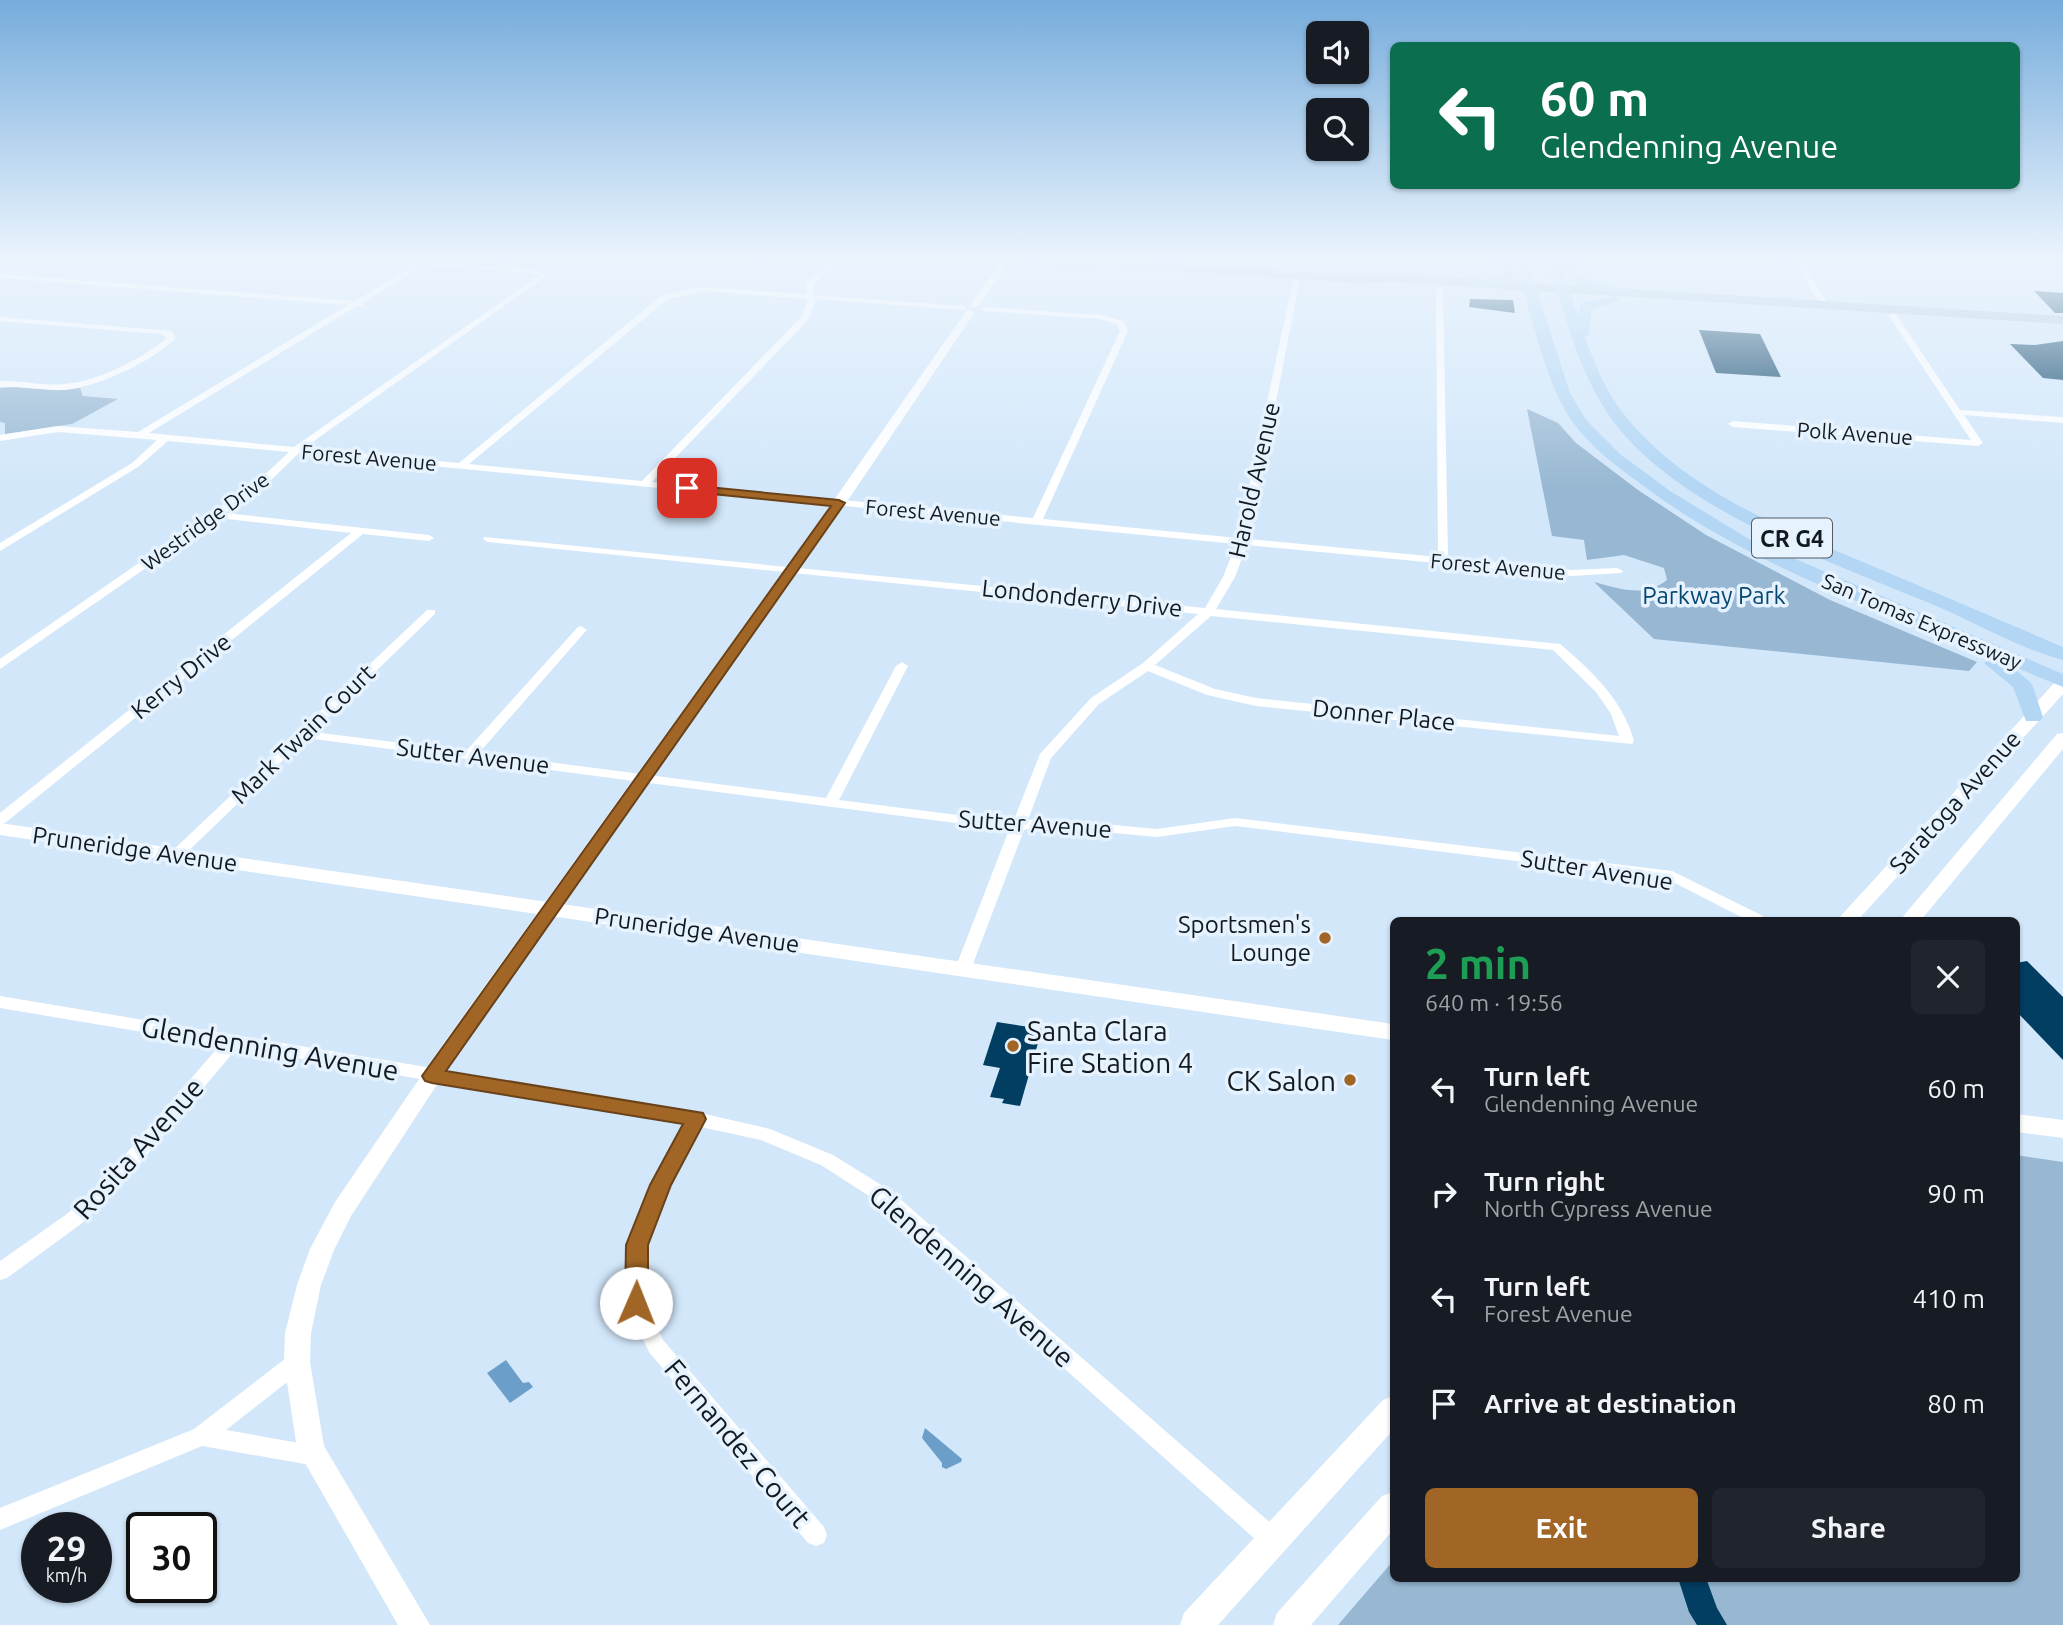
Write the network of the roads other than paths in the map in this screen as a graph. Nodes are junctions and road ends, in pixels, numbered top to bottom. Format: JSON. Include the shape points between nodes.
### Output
{"nodes":[{"id":1,"x":170,"y":336,"type":"edge"},
{"id":2,"x":307,"y":336,"type":"edge"},
{"id":3,"x":459,"y":336,"type":"edge"},
{"id":4,"x":618,"y":336,"type":"edge"},
{"id":5,"x":788,"y":336,"type":"edge"},
{"id":6,"x":954,"y":336,"type":"edge"},
{"id":7,"x":1122,"y":336,"type":"edge"},
{"id":8,"x":1285,"y":336,"type":"edge"},
{"id":9,"x":1441,"y":336,"type":"edge"},
{"id":10,"x":1544,"y":336,"type":"edge"},
{"id":11,"x":1580,"y":336,"type":"edge"},
{"id":12,"x":1583,"y":336,"type":"edge"},
{"id":13,"x":1906,"y":336,"type":"edge"},
{"id":14,"x":1583,"y":344,"type":"junction"},
{"id":15,"x":0,"y":384,"type":"edge"},
{"id":16,"x":1957,"y":412,"type":"junction"},
{"id":17,"x":2063,"y":420,"type":"edge"},
{"id":18,"x":1733,"y":424,"type":"dead end"},
{"id":19,"x":140,"y":435,"type":"junction"},
{"id":20,"x":0,"y":438,"type":"edge"},
{"id":21,"x":165,"y":438,"type":"junction"},
{"id":22,"x":297,"y":451,"type":"junction"},
{"id":23,"x":461,"y":466,"type":"junction"},
{"id":24,"x":644,"y":484,"type":"junction"},
{"id":25,"x":839,"y":503,"type":"junction"},
{"id":26,"x":216,"y":515,"type":"junction"},
{"id":27,"x":1036,"y":522,"type":"junction"},
{"id":28,"x":360,"y":531,"type":"junction"},
{"id":29,"x":429,"y":538,"type":"dead end"},
{"id":30,"x":488,"y":539,"type":"dead end"},
{"id":31,"x":1242,"y":540,"type":"junction"},
{"id":32,"x":0,"y":548,"type":"edge"},
{"id":33,"x":1443,"y":561,"type":"junction"},
{"id":34,"x":790,"y":569,"type":"junction"},
{"id":35,"x":1617,"y":571,"type":"dead end"},
{"id":36,"x":1943,"y":603,"type":"junction"},
{"id":37,"x":1209,"y":611,"type":"junction"},
{"id":38,"x":430,"y":612,"type":"dead end"},
{"id":39,"x":581,"y":630,"type":"dead end"},
{"id":40,"x":1948,"y":633,"type":"junction"},
{"id":41,"x":2063,"y":634,"type":"edge"},
{"id":42,"x":2063,"y":654,"type":"edge"},
{"id":43,"x":0,"y":666,"type":"edge"},
{"id":44,"x":902,"y":666,"type":"dead end"},
{"id":45,"x":1147,"y":666,"type":"junction"},
{"id":46,"x":2063,"y":682,"type":"edge"},
{"id":47,"x":2032,"y":717,"type":"junction"},
{"id":48,"x":302,"y":734,"type":"junction"},
{"id":49,"x":2063,"y":738,"type":"edge"},
{"id":50,"x":1628,"y":741,"type":"joint"},
{"id":51,"x":469,"y":756,"type":"junction"},
{"id":52,"x":642,"y":778,"type":"junction"},
{"id":53,"x":830,"y":803,"type":"junction"},
{"id":54,"x":0,"y":820,"type":"edge"},
{"id":55,"x":1016,"y":827,"type":"junction"},
{"id":56,"x":0,"y":830,"type":"edge"},
{"id":57,"x":175,"y":856,"type":"junction"},
{"id":58,"x":550,"y":909,"type":"junction"},
{"id":59,"x":1752,"y":917,"type":"edge"},
{"id":60,"x":1850,"y":917,"type":"edge"},
{"id":61,"x":1913,"y":917,"type":"edge"},
{"id":62,"x":963,"y":969,"type":"junction"},
{"id":63,"x":0,"y":1002,"type":"edge"},
{"id":64,"x":1390,"y":1032,"type":"edge"},
{"id":65,"x":234,"y":1040,"type":"junction"},
{"id":66,"x":432,"y":1076,"type":"junction"},
{"id":67,"x":696,"y":1119,"type":"junction"},
{"id":68,"x":2020,"y":1123,"type":"edge"},
{"id":69,"x":2063,"y":1129,"type":"edge"},
{"id":70,"x":0,"y":1272,"type":"edge"},
{"id":71,"x":297,"y":1362,"type":"junction"},
{"id":72,"x":1390,"y":1412,"type":"edge"},
{"id":73,"x":202,"y":1436,"type":"junction"},
{"id":74,"x":316,"y":1456,"type":"junction"},
{"id":75,"x":1390,"y":1510,"type":"edge"},
{"id":76,"x":0,"y":1519,"type":"edge"},
{"id":77,"x":816,"y":1535,"type":"dead end"},
{"id":78,"x":1273,"y":1540,"type":"junction"},
{"id":79,"x":415,"y":1625,"type":"edge"},
{"id":80,"x":1196,"y":1625,"type":"edge"},
{"id":81,"x":1289,"y":1625,"type":"edge"}],
"edges":[{"from":1,"to":15,"type":"street","via":[[89,383],[65,387]]},
{"from":2,"to":19,"type":"street"},
{"from":3,"to":22,"type":"street","name":"Westridge Drive"},
{"from":4,"to":23,"type":"street"},
{"from":5,"to":24,"type":"street"},
{"from":6,"to":25,"type":"street"},
{"from":7,"to":27,"type":"street"},
{"from":8,"to":31,"type":"street","name":"Harold Avenue"},
{"from":9,"to":33,"type":"street"},
{"from":10,"to":40,"type":"highway","name":"San Tomas Expressway","number":"CR G4","via":[[1563,393],[1580,422],[1614,457],[1664,494],[1743,543]]},
{"from":11,"to":14,"type":"highway","name":"San Tomas Expressway","number":"CR G4"},
{"from":12,"to":14,"type":"highway"},
{"from":13,"to":16,"type":"street"},
{"from":14,"to":36,"type":"highway","name":"San Tomas Expressway","number":"CR G4","via":[[1603,396],[1621,421],[1655,455],[1701,489],[1781,533]]},
{"from":16,"to":17,"type":"street"},
{"from":16,"to":18,"type":"street","name":"Polk Avenue","via":[[1978,443]]},
{"from":19,"to":20,"type":"street","name":"Forest Avenue","via":[[58,429]]},
{"from":19,"to":21,"type":"street","name":"Forest Avenue"},
{"from":21,"to":22,"type":"street","name":"Forest Avenue"},
{"from":21,"to":32,"type":"street","via":[[135,465]]},
{"from":22,"to":23,"type":"street","name":"Forest Avenue"},
{"from":22,"to":26,"type":"street","name":"Westridge Drive"},
{"from":23,"to":24,"type":"street","name":"Forest Avenue"},
{"from":24,"to":25,"type":"street","name":"Forest Avenue"},
{"from":25,"to":27,"type":"street","name":"Forest Avenue"},
{"from":25,"to":34,"type":"street"},
{"from":26,"to":28,"type":"street"},
{"from":26,"to":43,"type":"street","name":"Westridge Drive"},
{"from":27,"to":31,"type":"street","name":"Forest Avenue"},
{"from":28,"to":29,"type":"street"},
{"from":28,"to":54,"type":"street","name":"Kerry Drive"},
{"from":30,"to":34,"type":"street","name":"Londonderry Drive"},
{"from":31,"to":33,"type":"street","name":"Forest Avenue"},
{"from":31,"to":37,"type":"street","name":"Harold Avenue","via":[[1229,578]]},
{"from":33,"to":35,"type":"street","name":"Forest Avenue","via":[[1572,573]]},
{"from":34,"to":37,"type":"street","name":"Londonderry Drive"},
{"from":34,"to":52,"type":"street"},
{"from":36,"to":41,"type":"highway","via":[[2016,626]]},
{"from":36,"to":42,"type":"highway","name":"San Tomas Expressway","number":"CR G4"},
{"from":37,"to":45,"type":"street","name":"Harold Avenue"},
{"from":37,"to":50,"type":"street","name":"Londonderry Drive","via":[[1556,647],[1604,694],[1626,729]]},
{"from":38,"to":48,"type":"street","name":"Mark Twain Court"},
{"from":39,"to":51,"type":"street"},
{"from":40,"to":46,"type":"highway","name":"San Tomas Expressway","number":"CR G4"},
{"from":40,"to":47,"type":"highway","via":[[2017,679],[2026,691]]},
{"from":44,"to":53,"type":"street"},
{"from":45,"to":50,"type":"street","name":"Donner Place","via":[[1210,692],[1256,702]]},
{"from":45,"to":55,"type":"street","name":"Harold Avenue","via":[[1095,701],[1045,757]]},
{"from":46,"to":47,"type":"main road","name":"Saratoga Avenue"},
{"from":47,"to":60,"type":"main road","name":"Saratoga Avenue"},
{"from":48,"to":51,"type":"street","name":"Sutter Avenue"},
{"from":48,"to":57,"type":"street","name":"Mark Twain Court"},
{"from":49,"to":61,"type":"main road","name":"Saratoga Avenue"},
{"from":51,"to":52,"type":"street","name":"Sutter Avenue"},
{"from":52,"to":53,"type":"street","name":"Sutter Avenue"},
{"from":52,"to":58,"type":"street"},
{"from":53,"to":55,"type":"street","name":"Sutter Avenue"},
{"from":55,"to":59,"type":"street","name":"Sutter Avenue","via":[[1040,821],[1157,833],[1235,822],[1672,876]]},
{"from":55,"to":62,"type":"street","name":"Harold Avenue"},
{"from":56,"to":57,"type":"main road","name":"Pruneridge Avenue"},
{"from":57,"to":58,"type":"main road","name":"Pruneridge Avenue"},
{"from":58,"to":62,"type":"main road","name":"Pruneridge Avenue"},
{"from":58,"to":66,"type":"street"},
{"from":62,"to":64,"type":"main road","name":"Pruneridge Avenue"},
{"from":63,"to":65,"type":"street","name":"Glendenning Avenue"},
{"from":65,"to":66,"type":"street","name":"Glendenning Avenue"},
{"from":65,"to":70,"type":"street","name":"Rosita Avenue","via":[[113,1182],[74,1219]]},
{"from":66,"to":67,"type":"street","name":"Glendenning Avenue"},
{"from":66,"to":71,"type":"street","via":[[322,1250],[298,1333]]},
{"from":67,"to":77,"type":"street","name":"Fernandez Court","via":[[661,1185],[637,1245],[636,1303],[656,1346]]},
{"from":67,"to":78,"type":"street","name":"Glendenning Avenue","via":[[764,1134],[827,1160],[884,1196]]},
{"from":68,"to":69,"type":"main road"},
{"from":71,"to":73,"type":"street"},
{"from":71,"to":74,"type":"street"},
{"from":72,"to":78,"type":"main road"},
{"from":73,"to":74,"type":"street"},
{"from":73,"to":76,"type":"street"},
{"from":74,"to":79,"type":"street"},
{"from":75,"to":81,"type":"main road"},
{"from":78,"to":80,"type":"main road"}]}
